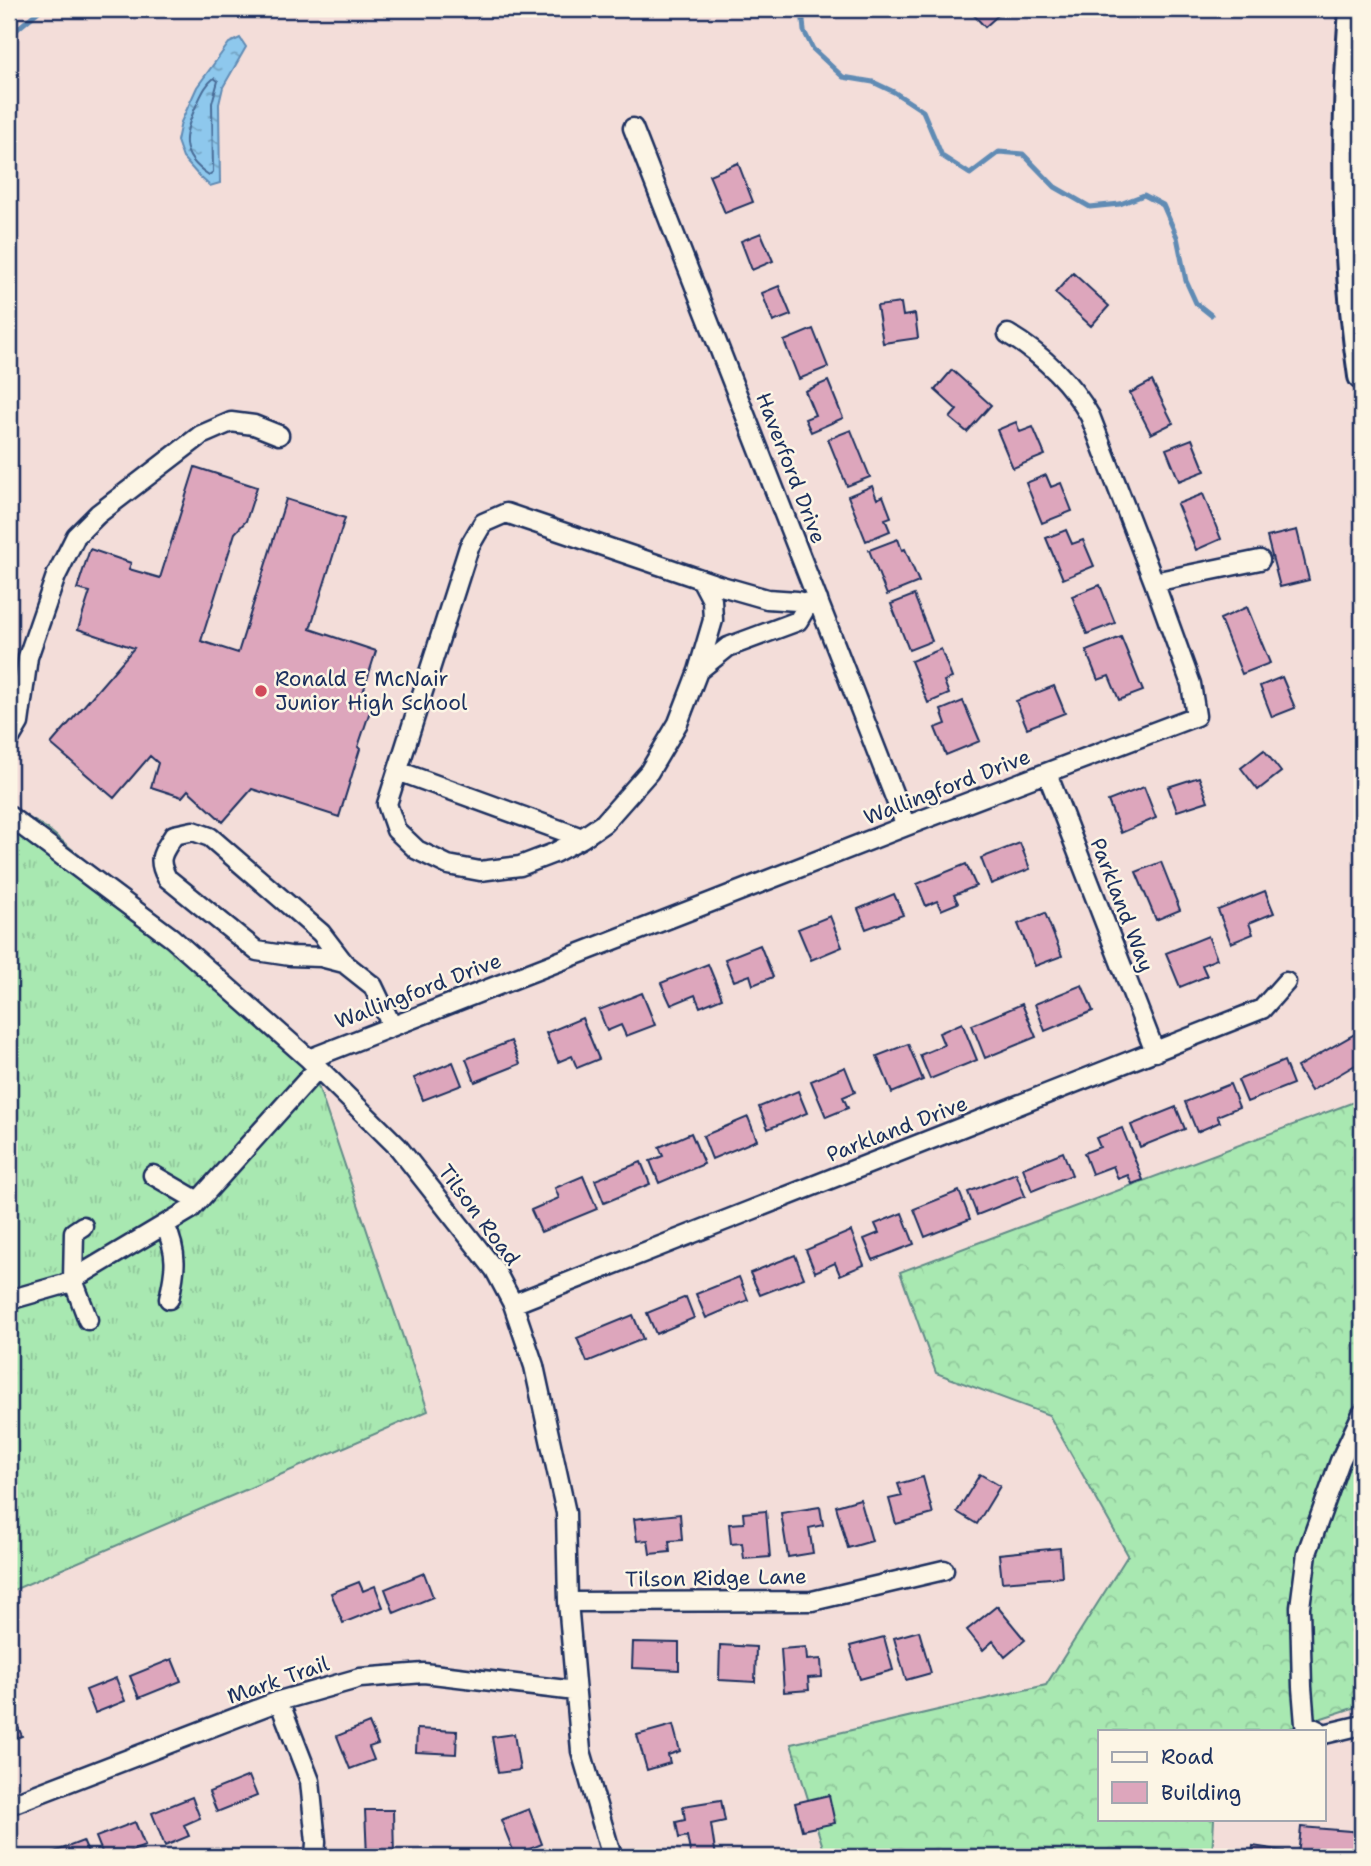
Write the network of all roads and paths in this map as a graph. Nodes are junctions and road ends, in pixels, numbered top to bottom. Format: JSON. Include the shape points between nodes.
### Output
{"nodes":[{"id":1,"x":1353,"y":9,"type":"edge"},
{"id":2,"x":633,"y":128,"type":"dead end"},
{"id":3,"x":1008,"y":334,"type":"dead end"},
{"id":4,"x":1362,"y":376,"type":"edge"},
{"id":5,"x":279,"y":435,"type":"dead end"},
{"id":6,"x":1260,"y":560,"type":"dead end"},
{"id":7,"x":701,"y":579,"type":"junction"},
{"id":8,"x":1154,"y":582,"type":"junction"},
{"id":9,"x":813,"y":602,"type":"junction"},
{"id":10,"x":698,"y":671,"type":"junction"},
{"id":11,"x":9,"y":740,"type":"edge"},
{"id":12,"x":398,"y":771,"type":"junction"},
{"id":13,"x":1047,"y":773,"type":"junction"},
{"id":14,"x":9,"y":816,"type":"edge"},
{"id":15,"x":906,"y":826,"type":"junction"},
{"id":16,"x":582,"y":838,"type":"junction"},
{"id":17,"x":344,"y":963,"type":"junction"},
{"id":18,"x":1286,"y":982,"type":"dead end"},
{"id":19,"x":391,"y":1026,"type":"junction"},
{"id":20,"x":1155,"y":1052,"type":"junction"},
{"id":21,"x":314,"y":1063,"type":"junction"},
{"id":22,"x":153,"y":1175,"type":"dead end"},
{"id":23,"x":198,"y":1202,"type":"junction"},
{"id":24,"x":165,"y":1225,"type":"junction"},
{"id":25,"x":83,"y":1226,"type":"dead end"},
{"id":26,"x":73,"y":1280,"type":"junction"},
{"id":27,"x":169,"y":1299,"type":"dead end"},
{"id":28,"x":9,"y":1300,"type":"edge"},
{"id":29,"x":513,"y":1304,"type":"junction"},
{"id":30,"x":88,"y":1320,"type":"dead end"},
{"id":31,"x":1362,"y":1414,"type":"edge"},
{"id":32,"x":944,"y":1570,"type":"dead end"},
{"id":33,"x":568,"y":1602,"type":"junction"},
{"id":34,"x":575,"y":1691,"type":"junction"},
{"id":35,"x":279,"y":1702,"type":"junction"},
{"id":36,"x":1362,"y":1725,"type":"edge"},
{"id":37,"x":1317,"y":1730,"type":"edge"},
{"id":38,"x":1326,"y":1731,"type":"edge"},
{"id":39,"x":9,"y":1805,"type":"edge"},
{"id":40,"x":315,"y":1857,"type":"edge"},
{"id":41,"x":612,"y":1857,"type":"edge"}],
"edges":[{"from":1,"to":4,"type":"highway","via":[[1347,195]]},
{"from":2,"to":9,"type":"street","name":"Haverford Drive"},
{"from":3,"to":8,"type":"street","name":"Wallingford Drive","via":[[1057,370],[1078,395]]},
{"from":5,"to":11,"type":"street","via":[[231,422],[201,435],[76,536],[56,576],[28,657],[19,723]]},
{"from":6,"to":8,"type":"street"},
{"from":7,"to":9,"type":"street","via":[[766,599]]},
{"from":7,"to":10,"type":"street","via":[[712,600],[713,620]]},
{"from":7,"to":12,"type":"street","via":[[506,513],[483,523],[469,547]]},
{"from":8,"to":13,"type":"street","name":"Wallingford Drive","via":[[1191,684],[1196,716]]},
{"from":9,"to":10,"type":"street","via":[[798,621],[728,647]]},
{"from":9,"to":15,"type":"street","name":"Haverford Drive"},
{"from":10,"to":16,"type":"street","via":[[678,723],[649,772],[604,823]]},
{"from":12,"to":16,"type":"street"},
{"from":12,"to":16,"type":"street","via":[[387,804],[396,830],[417,850],[447,865],[480,870],[520,866]]},
{"from":13,"to":15,"type":"street","name":"Wallingford Drive"},
{"from":13,"to":20,"type":"street","name":"Parkland Way"},
{"from":14,"to":21,"type":"street","name":"Tilson Road","via":[[172,938]]},
{"from":15,"to":19,"type":"street","name":"Wallingford Drive"},
{"from":17,"to":17,"type":"street","via":[[321,933],[210,837],[193,831],[174,835],[160,857],[167,878],[257,951]]},
{"from":17,"to":19,"type":"street","via":[[373,986]]},
{"from":18,"to":20,"type":"street","name":"Parkland Drive","via":[[1262,1009]]},
{"from":19,"to":21,"type":"street","name":"Wallingford Drive"},
{"from":20,"to":29,"type":"street","name":"Parkland Drive"},
{"from":21,"to":23,"type":"street"},
{"from":21,"to":29,"type":"street","name":"Tilson Road","via":[[398,1147],[495,1270]]},
{"from":22,"to":23,"type":"street"},
{"from":23,"to":24,"type":"street"},
{"from":24,"to":26,"type":"street"},
{"from":24,"to":27,"type":"street","via":[[176,1267]]},
{"from":25,"to":26,"type":"street","via":[[74,1233]]},
{"from":26,"to":28,"type":"street"},
{"from":26,"to":30,"type":"street"},
{"from":29,"to":33,"type":"street","name":"Tilson Road","via":[[534,1366],[566,1513]]},
{"from":31,"to":37,"type":"street","via":[[1307,1553],[1300,1607],[1305,1724]]},
{"from":32,"to":33,"type":"street","name":"Tilson Ridge Lane","via":[[812,1601]]},
{"from":33,"to":34,"type":"street","name":"Tilson Road"},
{"from":34,"to":35,"type":"street","name":"Mark Trail","via":[[424,1673],[359,1678]]},
{"from":34,"to":41,"type":"street","name":"Tilson Road","via":[[581,1751]]},
{"from":35,"to":39,"type":"street","name":"Mark Trail"},
{"from":35,"to":40,"type":"street","via":[[310,1781]]},
{"from":36,"to":38,"type":"street"}]}
